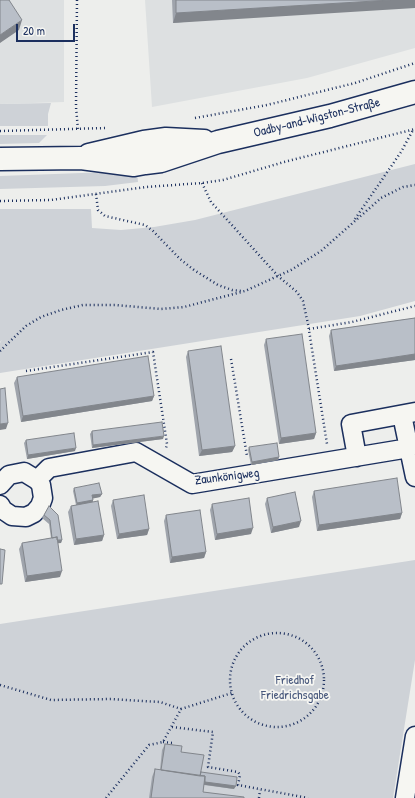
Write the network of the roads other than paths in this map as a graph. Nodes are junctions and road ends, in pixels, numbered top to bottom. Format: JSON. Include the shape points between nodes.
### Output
{"nodes":[{"id":1,"x":415,"y":92,"type":"edge"},
{"id":2,"x":0,"y":159,"type":"edge"},
{"id":3,"x":409,"y":413,"type":"edge"},
{"id":4,"x":409,"y":448,"type":"junction"},
{"id":5,"x":357,"y":457,"type":"junction"},
{"id":6,"x":415,"y":477,"type":"edge"},
{"id":7,"x":37,"y":480,"type":"junction"},
{"id":8,"x":0,"y":485,"type":"edge"},
{"id":9,"x":0,"y":505,"type":"edge"},
{"id":10,"x":415,"y":736,"type":"edge"},
{"id":11,"x":405,"y":798,"type":"edge"}],
"edges":[{"from":1,"to":2,"type":"main road","name":"Oadby-and-Wigston-Straße","via":[[330,116],[218,142],[161,161],[134,165],[80,158]]},
{"from":3,"to":4,"type":"street"},
{"from":3,"to":5,"type":"street","via":[[351,424]]},
{"from":4,"to":5,"type":"street","name":"Zaunkönigweg"},
{"from":4,"to":6,"type":"street"},
{"from":5,"to":7,"type":"street","name":"Zaunkönigweg","via":[[192,484],[136,452],[49,468]]},
{"from":7,"to":8,"type":"street","via":[[31,475],[16,473],[9,475]]},
{"from":7,"to":9,"type":"street","via":[[43,498],[34,513],[17,518],[8,514]]},
{"from":10,"to":11,"type":"street"}]}
